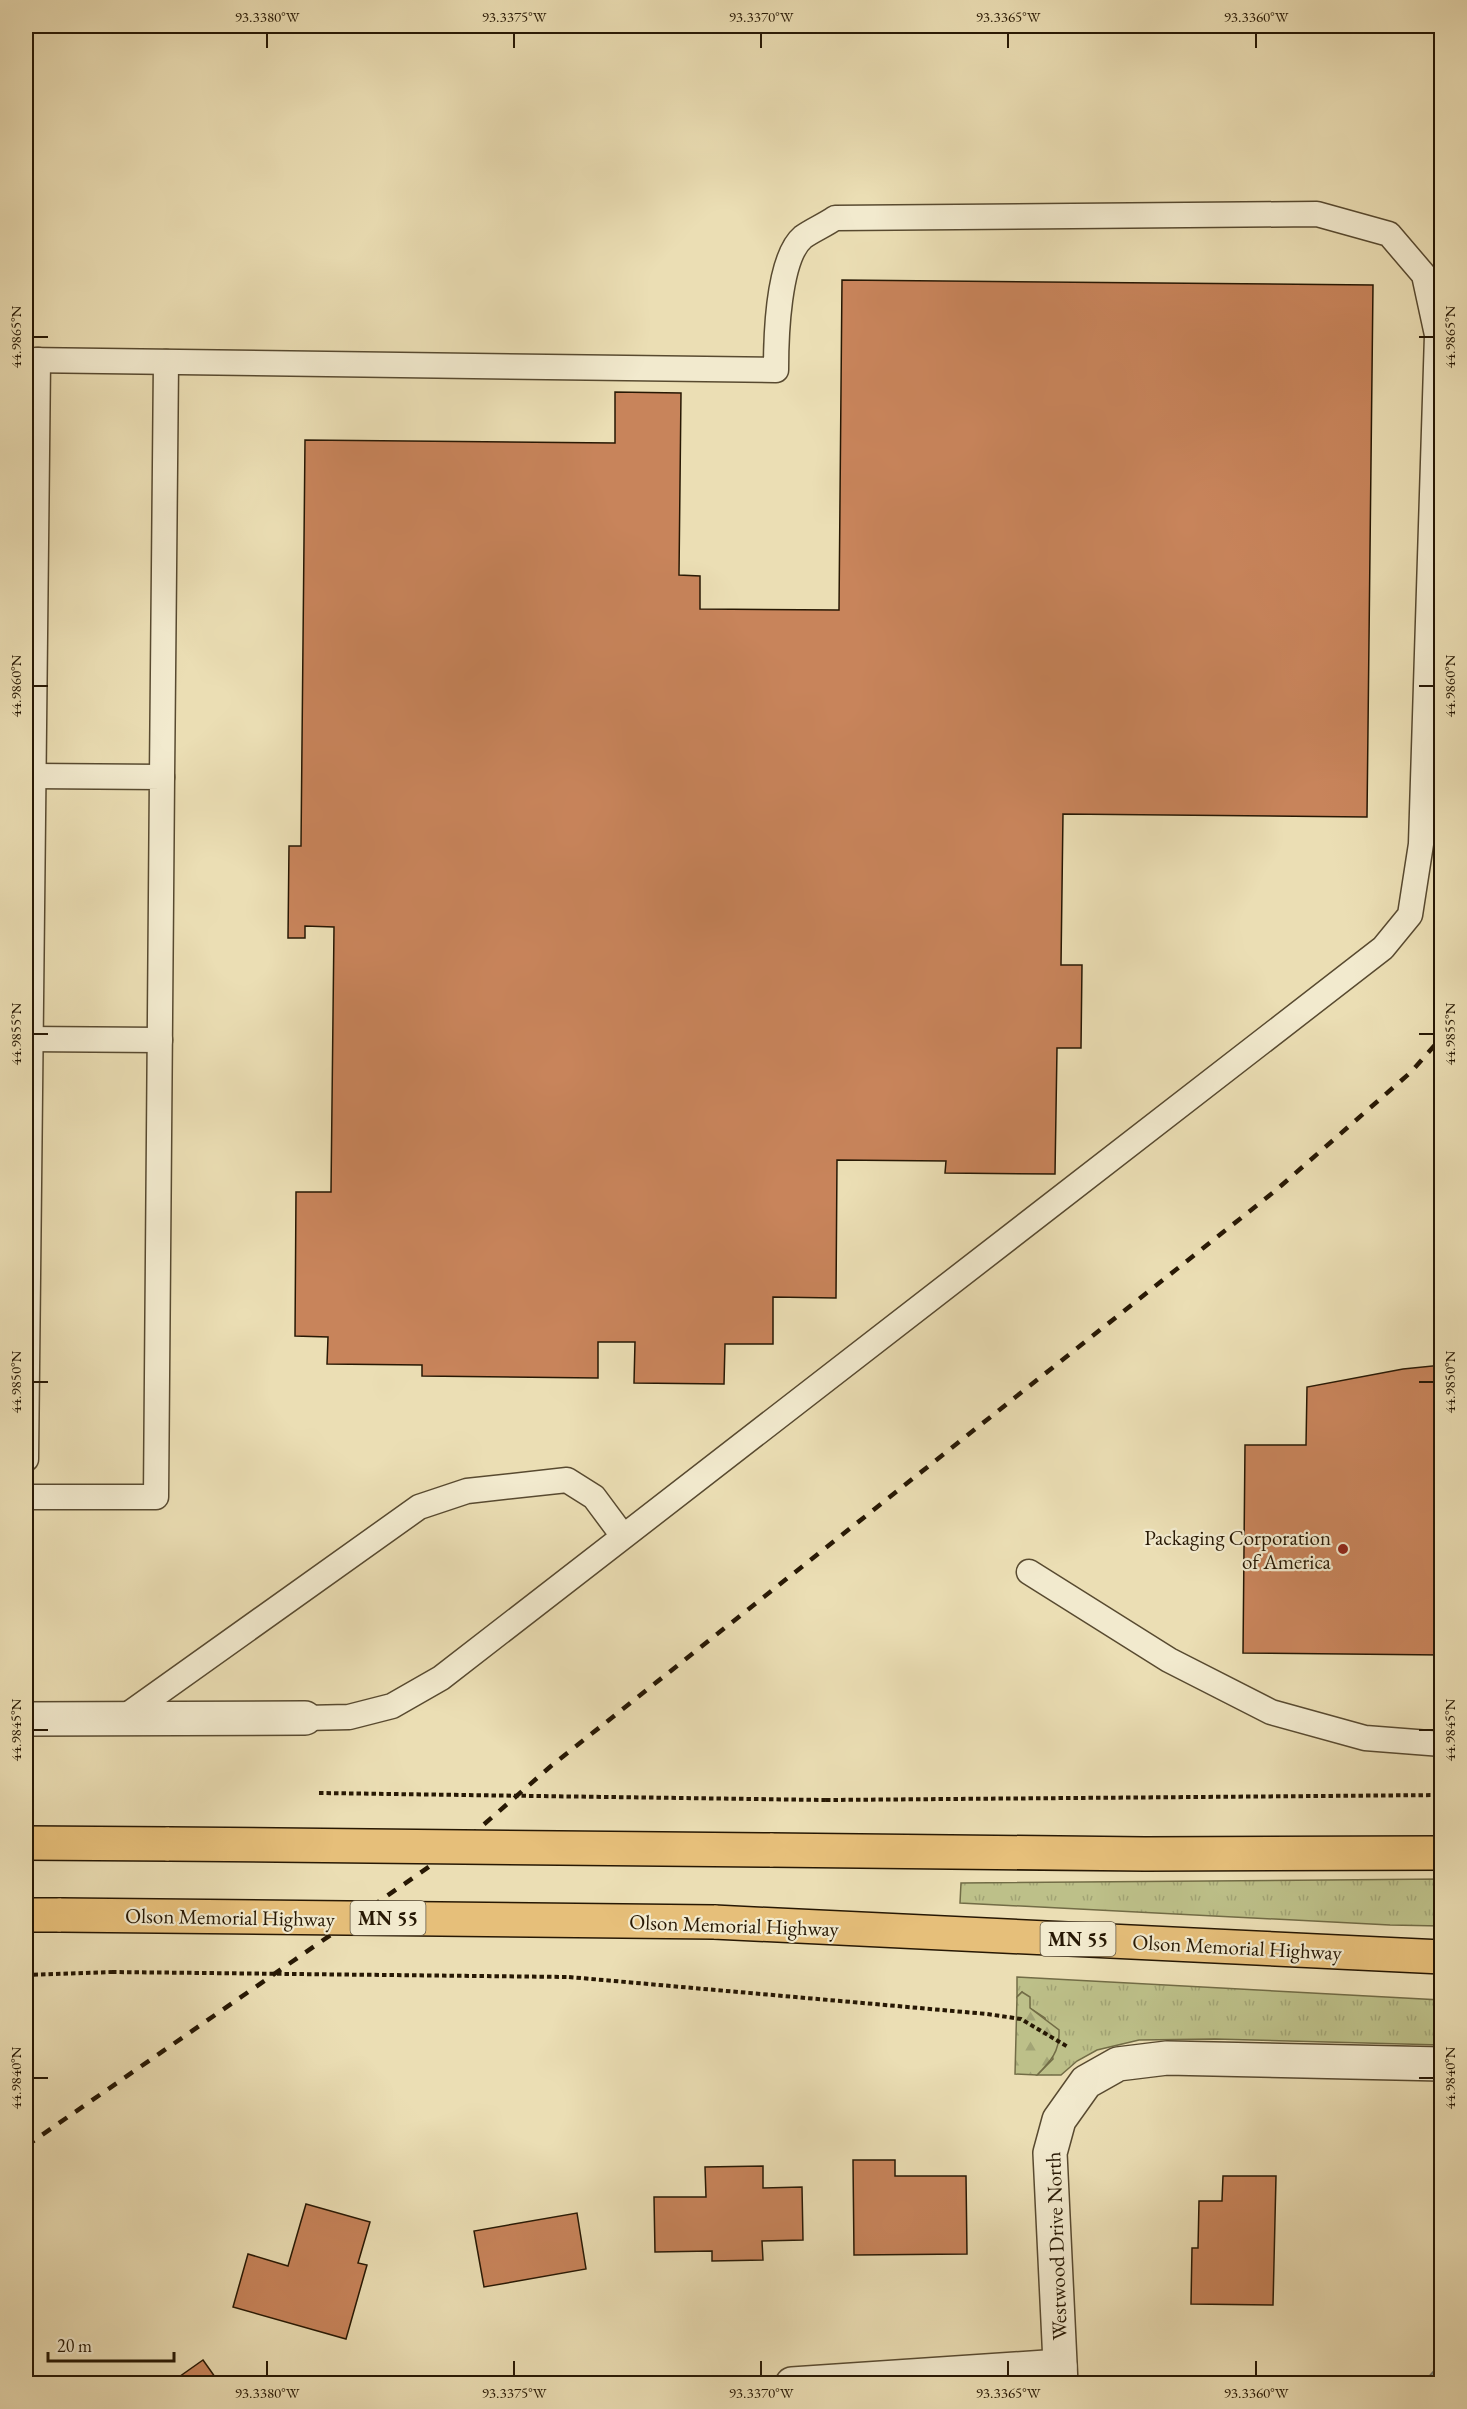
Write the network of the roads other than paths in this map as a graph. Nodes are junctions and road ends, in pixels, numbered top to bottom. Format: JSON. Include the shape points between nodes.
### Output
{"nodes":[{"id":1,"x":32,"y":360,"type":"edge"},
{"id":2,"x":166,"y":362,"type":"junction"},
{"id":3,"x":33,"y":776,"type":"junction"},
{"id":4,"x":162,"y":777,"type":"junction"},
{"id":5,"x":28,"y":1039,"type":"edge"},
{"id":6,"x":159,"y":1040,"type":"junction"},
{"id":7,"x":26,"y":1459,"type":"edge"},
{"id":8,"x":26,"y":1497,"type":"edge"},
{"id":9,"x":624,"y":1536,"type":"junction"},
{"id":10,"x":1029,"y":1572,"type":"dead end"},
{"id":11,"x":123,"y":1718,"type":"junction"},
{"id":12,"x":305,"y":1718,"type":"joint"},
{"id":13,"x":26,"y":1719,"type":"edge"},
{"id":14,"x":1442,"y":1744,"type":"edge"},
{"id":15,"x":26,"y":1843,"type":"edge"},
{"id":16,"x":1442,"y":1853,"type":"edge"},
{"id":17,"x":26,"y":1915,"type":"edge"},
{"id":18,"x":1442,"y":1958,"type":"edge"},
{"id":19,"x":1442,"y":2064,"type":"edge"},
{"id":20,"x":1061,"y":2375,"type":"edge"},
{"id":21,"x":792,"y":2384,"type":"edge"}],
"edges":[{"from":1,"to":2,"type":"lane"},
{"from":1,"to":3,"type":"lane"},
{"from":2,"to":4,"type":"lane"},
{"from":2,"to":9,"type":"lane","via":[[776,370],[776,330],[785,269],[801,239],[835,218],[1317,214],[1389,234],[1424,276],[1437,335],[1421,844],[1410,915],[1383,948]]},
{"from":3,"to":4,"type":"lane"},
{"from":3,"to":5,"type":"lane"},
{"from":4,"to":6,"type":"lane"},
{"from":5,"to":6,"type":"lane"},
{"from":5,"to":7,"type":"lane"},
{"from":6,"to":8,"type":"lane","via":[[156,1497]]},
{"from":9,"to":11,"type":"lane","via":[[594,1497],[567,1480],[467,1491],[419,1507]]},
{"from":9,"to":12,"type":"lane","via":[[441,1678],[392,1706],[349,1717]]},
{"from":10,"to":14,"type":"lane","via":[[1169,1660],[1271,1712],[1365,1738]]},
{"from":11,"to":12,"type":"street"},
{"from":11,"to":13,"type":"street"},
{"from":15,"to":16,"type":"main road","bridge":true,"via":[[1145,1854]]},
{"from":17,"to":18,"type":"main road","name":"Olson Memorial Highway","number":"MN 55","bridge":true,"via":[[714,1922]]},
{"from":19,"to":20,"type":"street","name":"Westwood Drive North","via":[[1167,2058],[1118,2064],[1090,2080],[1059,2120],[1050,2153]]},
{"from":20,"to":21,"type":"street"}]}
